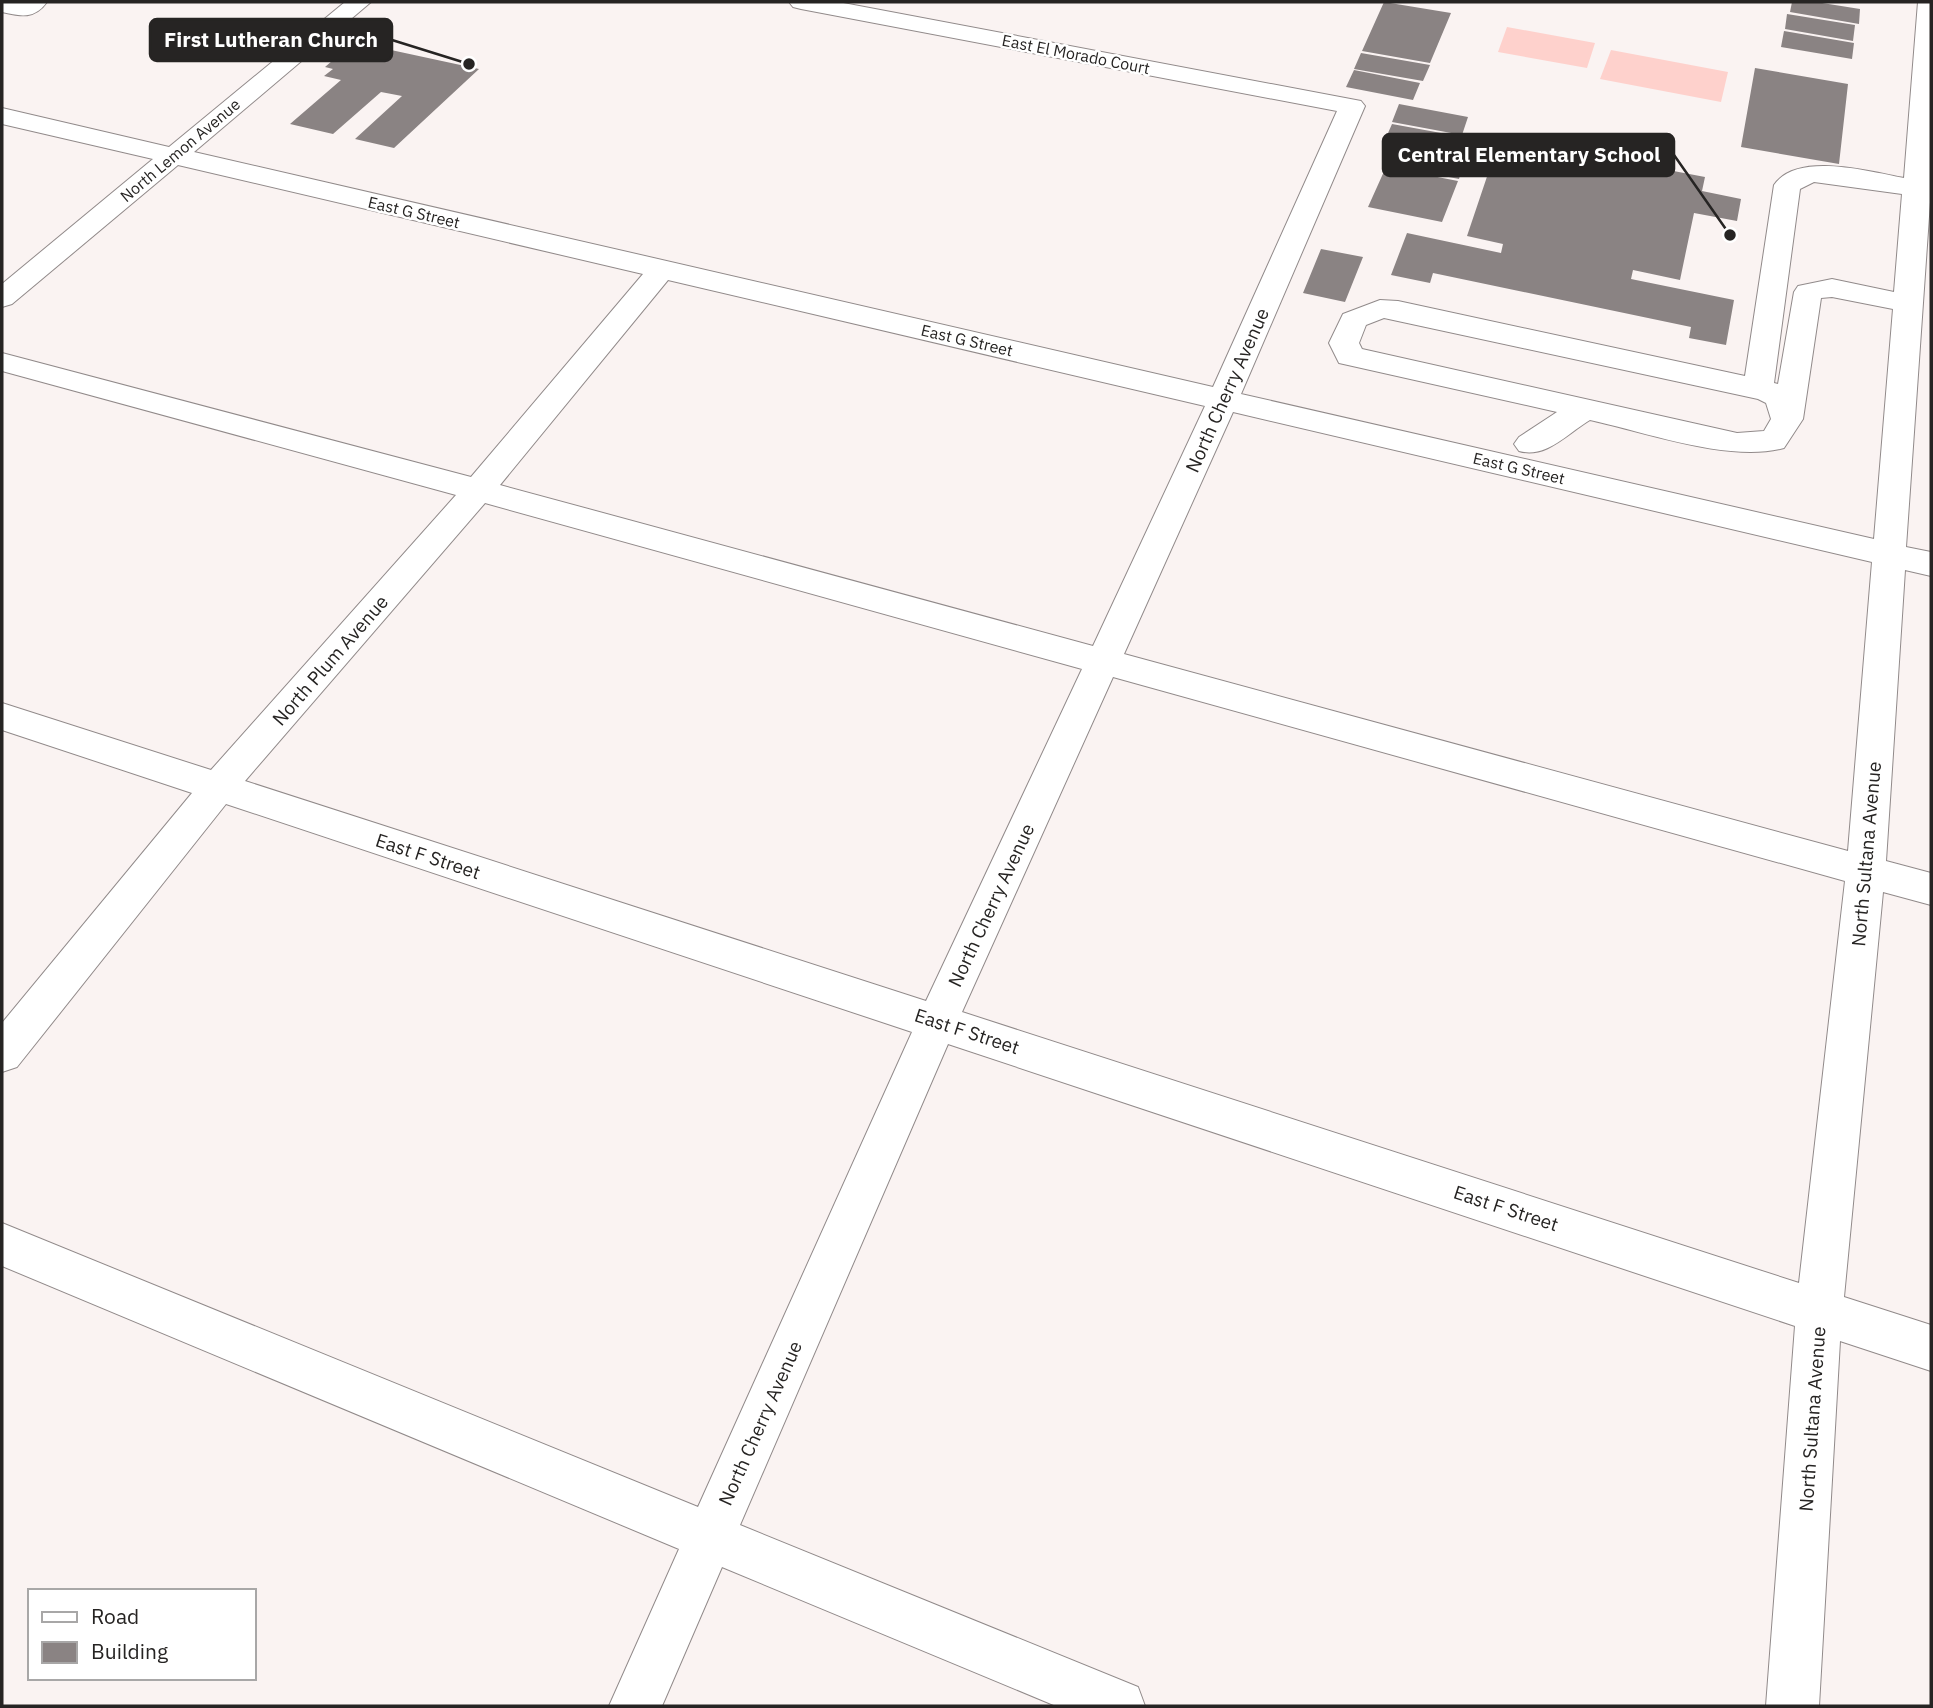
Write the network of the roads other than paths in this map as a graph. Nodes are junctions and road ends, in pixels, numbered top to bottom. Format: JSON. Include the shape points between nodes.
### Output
{"nodes":[{"id":1,"x":36,"y":2,"type":"edge"},
{"id":2,"x":359,"y":2,"type":"edge"},
{"id":3,"x":801,"y":2,"type":"edge"},
{"id":4,"x":1930,"y":2,"type":"edge"},
{"id":5,"x":2,"y":5,"type":"edge"},
{"id":6,"x":1352,"y":106,"type":"joint"},
{"id":7,"x":7,"y":123,"type":"edge"},
{"id":8,"x":173,"y":156,"type":"junction"},
{"id":9,"x":1921,"y":208,"type":"edge"},
{"id":10,"x":662,"y":269,"type":"junction"},
{"id":11,"x":1774,"y":276,"type":"junction"},
{"id":12,"x":1832,"y":288,"type":"junction"},
{"id":13,"x":2,"y":298,"type":"edge"},
{"id":14,"x":1908,"y":303,"type":"junction"},
{"id":15,"x":2,"y":362,"type":"edge"},
{"id":16,"x":1758,"y":388,"type":"junction"},
{"id":17,"x":1501,"y":391,"type":"junction"},
{"id":18,"x":1223,"y":400,"type":"junction"},
{"id":19,"x":1586,"y":409,"type":"junction"},
{"id":20,"x":1787,"y":419,"type":"junction"},
{"id":21,"x":1526,"y":456,"type":"junction"},
{"id":22,"x":478,"y":490,"type":"junction"},
{"id":23,"x":1890,"y":554,"type":"junction"},
{"id":24,"x":1931,"y":564,"type":"edge"},
{"id":25,"x":1104,"y":662,"type":"junction"},
{"id":26,"x":2,"y":716,"type":"edge"},
{"id":27,"x":218,"y":788,"type":"junction"},
{"id":28,"x":1866,"y":871,"type":"junction"},
{"id":29,"x":1931,"y":889,"type":"edge"},
{"id":30,"x":937,"y":1022,"type":"junction"},
{"id":31,"x":2,"y":1054,"type":"edge"},
{"id":32,"x":2,"y":1244,"type":"edge"},
{"id":33,"x":1819,"y":1311,"type":"junction"},
{"id":34,"x":1931,"y":1348,"type":"edge"},
{"id":35,"x":709,"y":1538,"type":"junction"},
{"id":36,"x":635,"y":1706,"type":"edge"},
{"id":37,"x":1119,"y":1706,"type":"edge"},
{"id":38,"x":1793,"y":1706,"type":"edge"}],
"edges":[{"from":1,"to":5,"type":"street","via":[[24,9]]},
{"from":2,"to":8,"type":"street","name":"North Lemon Avenue"},
{"from":3,"to":6,"type":"street","name":"East El Morado Court"},
{"from":4,"to":9,"type":"street","name":"North Sultana Avenue"},
{"from":6,"to":18,"type":"street","name":"North Cherry Avenue"},
{"from":7,"to":8,"type":"street","name":"East G Street"},
{"from":8,"to":10,"type":"street","name":"East G Street"},
{"from":8,"to":13,"type":"street","name":"North Lemon Avenue"},
{"from":9,"to":11,"type":"street","via":[[1838,175],[1810,174],[1787,186]]},
{"from":9,"to":14,"type":"street","name":"North Sultana Avenue"},
{"from":10,"to":18,"type":"street","name":"East G Street"},
{"from":10,"to":22,"type":"street","name":"North Plum Avenue"},
{"from":11,"to":12,"type":"street"},
{"from":11,"to":16,"type":"street"},
{"from":12,"to":14,"type":"street"},
{"from":12,"to":20,"type":"street","via":[[1808,292]]},
{"from":14,"to":23,"type":"street","name":"North Sultana Avenue"},
{"from":15,"to":22,"type":"street"},
{"from":16,"to":17,"type":"street","via":[[1398,310],[1365,314],[1353,320],[1346,331],[1344,343],[1350,356]]},
{"from":16,"to":20,"type":"street","via":[[1779,398]]},
{"from":17,"to":19,"type":"street"},
{"from":17,"to":21,"type":"street","via":[[1520,413]]},
{"from":18,"to":21,"type":"street","name":"East G Street"},
{"from":18,"to":25,"type":"street","name":"North Cherry Avenue"},
{"from":19,"to":20,"type":"street","via":[[1737,443],[1773,441]]},
{"from":19,"to":21,"type":"street","via":[[1566,419]]},
{"from":21,"to":23,"type":"street","name":"East G Street"},
{"from":22,"to":25,"type":"street"},
{"from":22,"to":27,"type":"street","name":"North Plum Avenue"},
{"from":23,"to":24,"type":"street","name":"East G Street"},
{"from":23,"to":28,"type":"street","name":"North Sultana Avenue"},
{"from":25,"to":28,"type":"street"},
{"from":25,"to":30,"type":"street","name":"North Cherry Avenue"},
{"from":26,"to":27,"type":"street","name":"East F Street"},
{"from":27,"to":30,"type":"street","name":"East F Street"},
{"from":27,"to":31,"type":"street","name":"North Plum Avenue"},
{"from":28,"to":29,"type":"street"},
{"from":28,"to":33,"type":"street","name":"North Sultana Avenue"},
{"from":30,"to":33,"type":"street","name":"East F Street"},
{"from":30,"to":35,"type":"street","name":"North Cherry Avenue"},
{"from":32,"to":35,"type":"street"},
{"from":33,"to":34,"type":"street","name":"East F Street"},
{"from":33,"to":38,"type":"street","name":"North Sultana Avenue"},
{"from":35,"to":36,"type":"street","name":"North Cherry Avenue"},
{"from":35,"to":37,"type":"street"}]}
